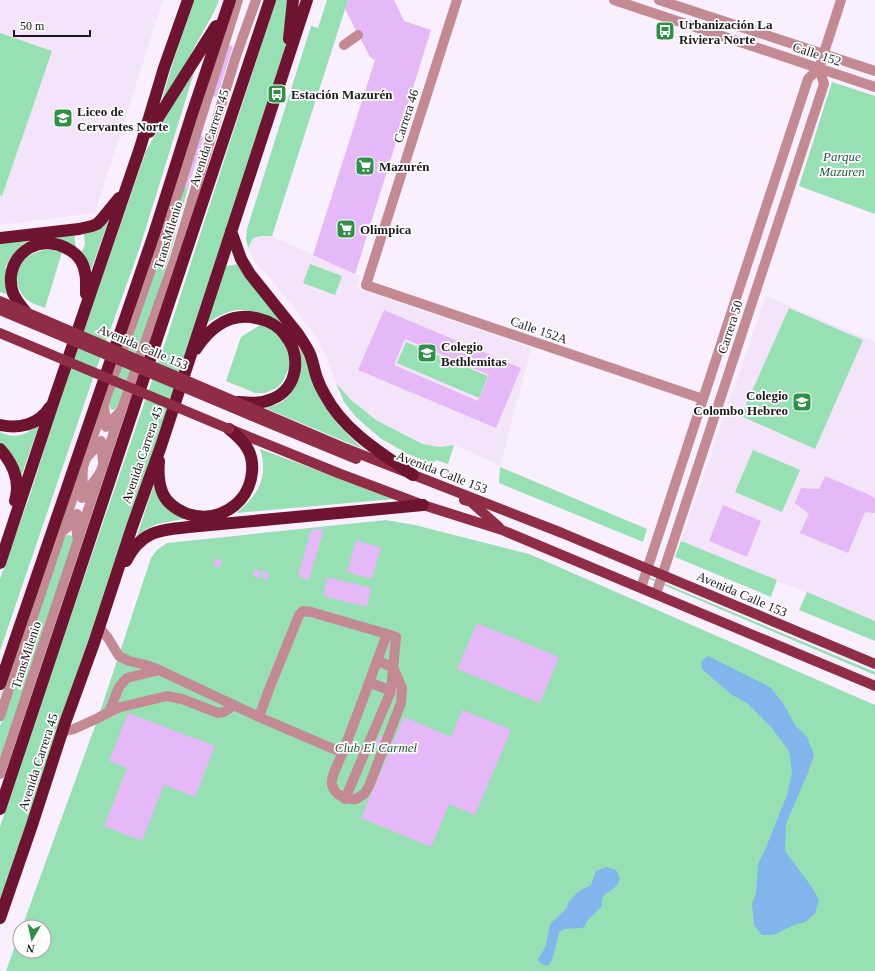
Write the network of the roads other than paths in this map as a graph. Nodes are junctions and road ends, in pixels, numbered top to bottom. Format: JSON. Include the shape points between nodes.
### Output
{"nodes":[{"id":1,"x":188,"y":0,"type":"edge"},
{"id":2,"x":238,"y":0,"type":"edge"},
{"id":3,"x":256,"y":0,"type":"edge"},
{"id":4,"x":270,"y":0,"type":"edge"},
{"id":5,"x":293,"y":0,"type":"edge"},
{"id":6,"x":307,"y":0,"type":"edge"},
{"id":7,"x":457,"y":0,"type":"edge"},
{"id":8,"x":614,"y":0,"type":"edge"},
{"id":9,"x":659,"y":0,"type":"edge"},
{"id":10,"x":841,"y":0,"type":"edge"},
{"id":11,"x":228,"y":5,"type":"edge"},
{"id":12,"x":358,"y":35,"type":"dead end"},
{"id":13,"x":344,"y":45,"type":"dead end"},
{"id":14,"x":823,"y":54,"type":"junction"},
{"id":15,"x":287,"y":62,"type":"junction"},
{"id":16,"x":819,"y":68,"type":"junction"},
{"id":17,"x":875,"y":71,"type":"edge"},
{"id":18,"x":875,"y":87,"type":"edge"},
{"id":19,"x":140,"y":148,"type":"junction"},
{"id":20,"x":124,"y":192,"type":"junction"},
{"id":21,"x":231,"y":231,"type":"junction"},
{"id":22,"x":0,"y":238,"type":"edge"},
{"id":23,"x":366,"y":285,"type":"joint"},
{"id":24,"x":0,"y":301,"type":"edge"},
{"id":25,"x":86,"y":306,"type":"junction"},
{"id":26,"x":0,"y":310,"type":"edge"},
{"id":27,"x":25,"y":311,"type":"junction"},
{"id":28,"x":0,"y":333,"type":"edge"},
{"id":29,"x":186,"y":368,"type":"junction"},
{"id":30,"x":703,"y":400,"type":"junction"},
{"id":31,"x":105,"y":401,"type":"junction"},
{"id":32,"x":238,"y":402,"type":"junction"},
{"id":33,"x":53,"y":403,"type":"junction"},
{"id":34,"x":122,"y":408,"type":"junction"},
{"id":35,"x":0,"y":425,"type":"edge"},
{"id":36,"x":106,"y":428,"type":"junction"},
{"id":37,"x":230,"y":429,"type":"junction"},
{"id":38,"x":101,"y":441,"type":"junction"},
{"id":39,"x":161,"y":446,"type":"junction"},
{"id":40,"x":0,"y":449,"type":"edge"},
{"id":41,"x":346,"y":452,"type":"junction"},
{"id":42,"x":84,"y":463,"type":"junction"},
{"id":43,"x":103,"y":468,"type":"junction"},
{"id":44,"x":414,"y":474,"type":"junction"},
{"id":45,"x":82,"y":498,"type":"junction"},
{"id":46,"x":423,"y":505,"type":"junction"},
{"id":47,"x":77,"y":514,"type":"junction"},
{"id":48,"x":12,"y":527,"type":"junction"},
{"id":49,"x":502,"y":530,"type":"junction"},
{"id":50,"x":59,"y":538,"type":"junction"},
{"id":51,"x":76,"y":544,"type":"junction"},
{"id":52,"x":0,"y":563,"type":"edge"},
{"id":53,"x":648,"y":569,"type":"junction"},
{"id":54,"x":662,"y":575,"type":"junction"},
{"id":55,"x":114,"y":583,"type":"junction"},
{"id":56,"x":641,"y":588,"type":"junction"},
{"id":57,"x":656,"y":594,"type":"junction"},
{"id":58,"x":99,"y":627,"type":"junction"},
{"id":59,"x":387,"y":634,"type":"junction"},
{"id":60,"x":377,"y":661,"type":"junction"},
{"id":61,"x":875,"y":664,"type":"edge"},
{"id":62,"x":393,"y":667,"type":"junction"},
{"id":63,"x":159,"y":670,"type":"junction"},
{"id":64,"x":369,"y":682,"type":"junction"},
{"id":65,"x":0,"y":684,"type":"edge"},
{"id":66,"x":875,"y":686,"type":"edge"},
{"id":67,"x":391,"y":691,"type":"junction"},
{"id":68,"x":234,"y":705,"type":"junction"},
{"id":69,"x":109,"y":712,"type":"junction"},
{"id":70,"x":0,"y":716,"type":"edge"},
{"id":71,"x":259,"y":717,"type":"junction"},
{"id":72,"x":62,"y":732,"type":"junction"},
{"id":73,"x":342,"y":753,"type":"junction"},
{"id":74,"x":0,"y":774,"type":"edge"},
{"id":75,"x":345,"y":799,"type":"junction"},
{"id":76,"x":0,"y":809,"type":"edge"},
{"id":77,"x":0,"y":918,"type":"edge"}],
"edges":[{"from":1,"to":19,"type":"highway"},
{"from":2,"to":31,"type":"street","name":"TransMilenio","via":[[179,189]]},
{"from":3,"to":34,"type":"street","name":"TransMilenio","via":[[236,56],[175,258]]},
{"from":4,"to":76,"type":"highway","name":"Avenida Carrera 45"},
{"from":5,"to":15,"type":"highway"},
{"from":6,"to":15,"type":"highway","name":"Avenida Carrera 45"},
{"from":7,"to":23,"type":"street","name":"Carrera 46"},
{"from":8,"to":16,"type":"street","name":"Calle 152"},
{"from":9,"to":14,"type":"street","name":"Calle 152"},
{"from":10,"to":14,"type":"street","name":"Carrera 50"},
{"from":11,"to":19,"type":"highway"},
{"from":11,"to":65,"type":"highway","name":"Avenida Carrera 45","via":[[154,234]]},
{"from":12,"to":13,"type":"street"},
{"from":14,"to":16,"type":"street","name":"Carrera 50"},
{"from":14,"to":17,"type":"street","name":"Calle 152"},
{"from":15,"to":21,"type":"highway","name":"Avenida Carrera 45"},
{"from":16,"to":18,"type":"street","name":"Calle 152"},
{"from":16,"to":30,"type":"street","name":"Carrera 50","via":[[808,79]]},
{"from":16,"to":54,"type":"street","name":"Carrera 50","via":[[824,84]]},
{"from":19,"to":20,"type":"highway"},
{"from":20,"to":22,"type":"highway","via":[[101,220],[92,226]]},
{"from":20,"to":25,"type":"highway"},
{"from":21,"to":29,"type":"highway","name":"Avenida Carrera 45"},
{"from":21,"to":44,"type":"highway","via":[[241,259],[250,274],[303,341],[318,380],[334,409],[364,440]]},
{"from":23,"to":30,"type":"street","name":"Calle 152A"},
{"from":24,"to":27,"type":"main road","name":"Avenida Calle 153","bridge":true},
{"from":25,"to":27,"type":"highway","via":[[86,280],[82,262],[72,251],[64,247],[41,243],[20,255],[11,278],[14,295]]},
{"from":25,"to":33,"type":"highway"},
{"from":26,"to":41,"type":"main road","name":"Avenida Calle 153","bridge":true},
{"from":27,"to":32,"type":"main road","name":"Avenida Calle 153","bridge":true},
{"from":28,"to":37,"type":"main road","name":"Avenida Calle 153","bridge":true},
{"from":29,"to":32,"type":"highway","via":[[202,340],[220,323],[244,316],[272,323],[285,334],[293,348],[296,368],[294,377],[282,394],[273,399],[252,403]]},
{"from":29,"to":39,"type":"highway","name":"Avenida Carrera 45"},
{"from":30,"to":53,"type":"street","name":"Carrera 50"},
{"from":31,"to":36,"type":"street","name":"TransMilenio"},
{"from":31,"to":42,"type":"street","name":"TransMilenio"},
{"from":32,"to":41,"type":"main road","name":"Avenida Calle 153","bridge":true},
{"from":33,"to":35,"type":"highway","via":[[47,412],[29,424],[19,427]]},
{"from":33,"to":48,"type":"highway"},
{"from":34,"to":36,"type":"street","name":"TransMilenio"},
{"from":34,"to":43,"type":"street","name":"TransMilenio"},
{"from":36,"to":38,"type":"street","name":"TransMilenio"},
{"from":37,"to":39,"type":"highway","via":[[244,442],[250,454],[252,478],[244,496],[237,504],[215,515],[190,515],[173,506],[166,498],[158,476]]},
{"from":37,"to":46,"type":"main road","name":"Avenida Calle 153"},
{"from":38,"to":42,"type":"street","name":"TransMilenio"},
{"from":38,"to":43,"type":"street","name":"TransMilenio"},
{"from":39,"to":55,"type":"highway","name":"Avenida Carrera 45"},
{"from":40,"to":48,"type":"highway","via":[[15,476],[17,488]]},
{"from":41,"to":44,"type":"main road","name":"Avenida Calle 153"},
{"from":41,"to":49,"type":"main road","name":"Avenida Calle 153","via":[[471,502]]},
{"from":42,"to":45,"type":"street","name":"TransMilenio"},
{"from":42,"to":50,"type":"street","name":"TransMilenio"},
{"from":43,"to":45,"type":"street","name":"TransMilenio"},
{"from":43,"to":51,"type":"street","name":"TransMilenio"},
{"from":44,"to":53,"type":"main road","name":"Avenida Calle 153"},
{"from":45,"to":47,"type":"street","name":"TransMilenio"},
{"from":46,"to":49,"type":"main road","name":"Avenida Calle 153"},
{"from":46,"to":55,"type":"highway","via":[[162,530],[139,542],[129,554]]},
{"from":47,"to":50,"type":"street","name":"TransMilenio"},
{"from":47,"to":51,"type":"street","name":"TransMilenio"},
{"from":48,"to":52,"type":"highway"},
{"from":49,"to":56,"type":"main road","name":"Avenida Calle 153"},
{"from":50,"to":70,"type":"street","name":"TransMilenio"},
{"from":51,"to":74,"type":"street","name":"TransMilenio"},
{"from":53,"to":54,"type":"main road","name":"Avenida Calle 153"},
{"from":53,"to":56,"type":"street","name":"Carrera 50"},
{"from":54,"to":57,"type":"street","name":"Carrera 50"},
{"from":54,"to":61,"type":"main road","name":"Avenida Calle 153"},
{"from":55,"to":58,"type":"highway","name":"Avenida Carrera 45"},
{"from":56,"to":57,"type":"main road","name":"Avenida Calle 153"},
{"from":57,"to":66,"type":"main road","name":"Avenida Calle 153"},
{"from":58,"to":63,"type":"street","via":[[118,656],[129,662]]},
{"from":58,"to":72,"type":"highway","name":"Avenida Carrera 45"},
{"from":59,"to":60,"type":"street"},
{"from":59,"to":62,"type":"street","via":[[396,637]]},
{"from":59,"to":71,"type":"street","via":[[303,611],[299,615]]},
{"from":60,"to":62,"type":"street"},
{"from":60,"to":64,"type":"street"},
{"from":62,"to":67,"type":"street"},
{"from":62,"to":75,"type":"street","via":[[402,688],[401,703],[369,786],[356,800]]},
{"from":63,"to":68,"type":"street"},
{"from":63,"to":69,"type":"street","via":[[126,678],[119,687]]},
{"from":64,"to":67,"type":"street"},
{"from":64,"to":73,"type":"street"},
{"from":67,"to":75,"type":"street"},
{"from":68,"to":69,"type":"street","via":[[218,713],[167,696]]},
{"from":68,"to":71,"type":"street"},
{"from":69,"to":72,"type":"street"},
{"from":71,"to":73,"type":"street"},
{"from":72,"to":77,"type":"highway","name":"Avenida Carrera 45"},
{"from":73,"to":75,"type":"street","via":[[332,779],[332,786]]}]}
